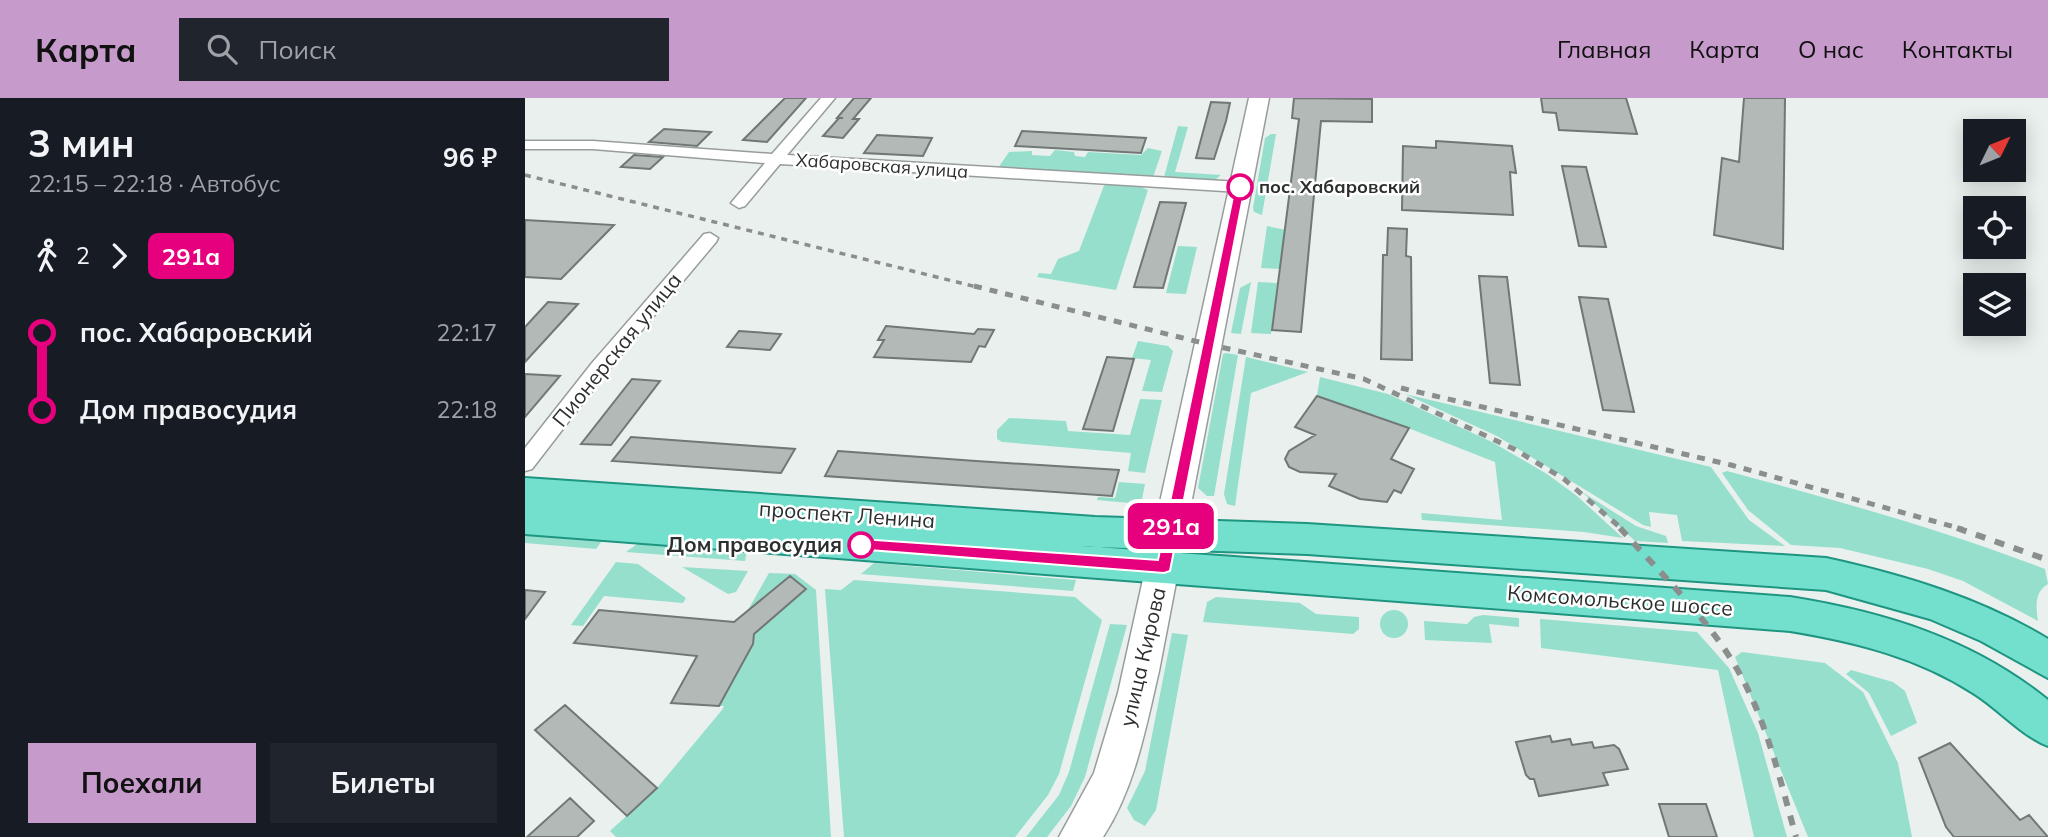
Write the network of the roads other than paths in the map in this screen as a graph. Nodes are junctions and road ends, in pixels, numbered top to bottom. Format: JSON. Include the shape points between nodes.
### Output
{"nodes":[{"id":1,"x":828,"y":98,"type":"edge"},
{"id":2,"x":1259,"y":98,"type":"edge"},
{"id":3,"x":525,"y":145,"type":"edge"},
{"id":4,"x":776,"y":159,"type":"junction"},
{"id":5,"x":1240,"y":187,"type":"junction"},
{"id":6,"x":739,"y":203,"type":"dead end"},
{"id":7,"x":710,"y":238,"type":"dead end"},
{"id":8,"x":525,"y":463,"type":"edge"},
{"id":9,"x":525,"y":492,"type":"edge"},
{"id":10,"x":525,"y":520,"type":"edge"},
{"id":11,"x":1167,"y":551,"type":"junction"},
{"id":12,"x":2048,"y":660,"type":"edge"},
{"id":13,"x":2048,"y":726,"type":"edge"},
{"id":14,"x":1079,"y":837,"type":"edge"}],
"edges":[{"from":1,"to":4,"type":"street"},
{"from":2,"to":5,"type":"main road","name":"улица Кирова"},
{"from":3,"to":4,"type":"street","name":"Хабаровская улица","via":[[593,145]]},
{"from":4,"to":5,"type":"street","name":"Хабаровская улица"},
{"from":4,"to":6,"type":"street"},
{"from":5,"to":11,"type":"main road","name":"улица Кирова"},
{"from":7,"to":8,"type":"street","name":"Пионерская улица"},
{"from":9,"to":11,"type":"main road","name":"проспект Ленина","via":[[1069,530]]},
{"from":10,"to":11,"type":"main road","name":"проспект Ленина"},
{"from":11,"to":12,"type":"main road","name":"Комсомольское шоссе","via":[[1307,539],[1826,574],[1941,604]]},
{"from":11,"to":13,"type":"main road","name":"Комсомольское шоссе","via":[[1837,621],[1938,652],[2015,696]]},
{"from":11,"to":14,"type":"main road","name":"улица Кирова","via":[[1124,740],[1094,817]]}]}
